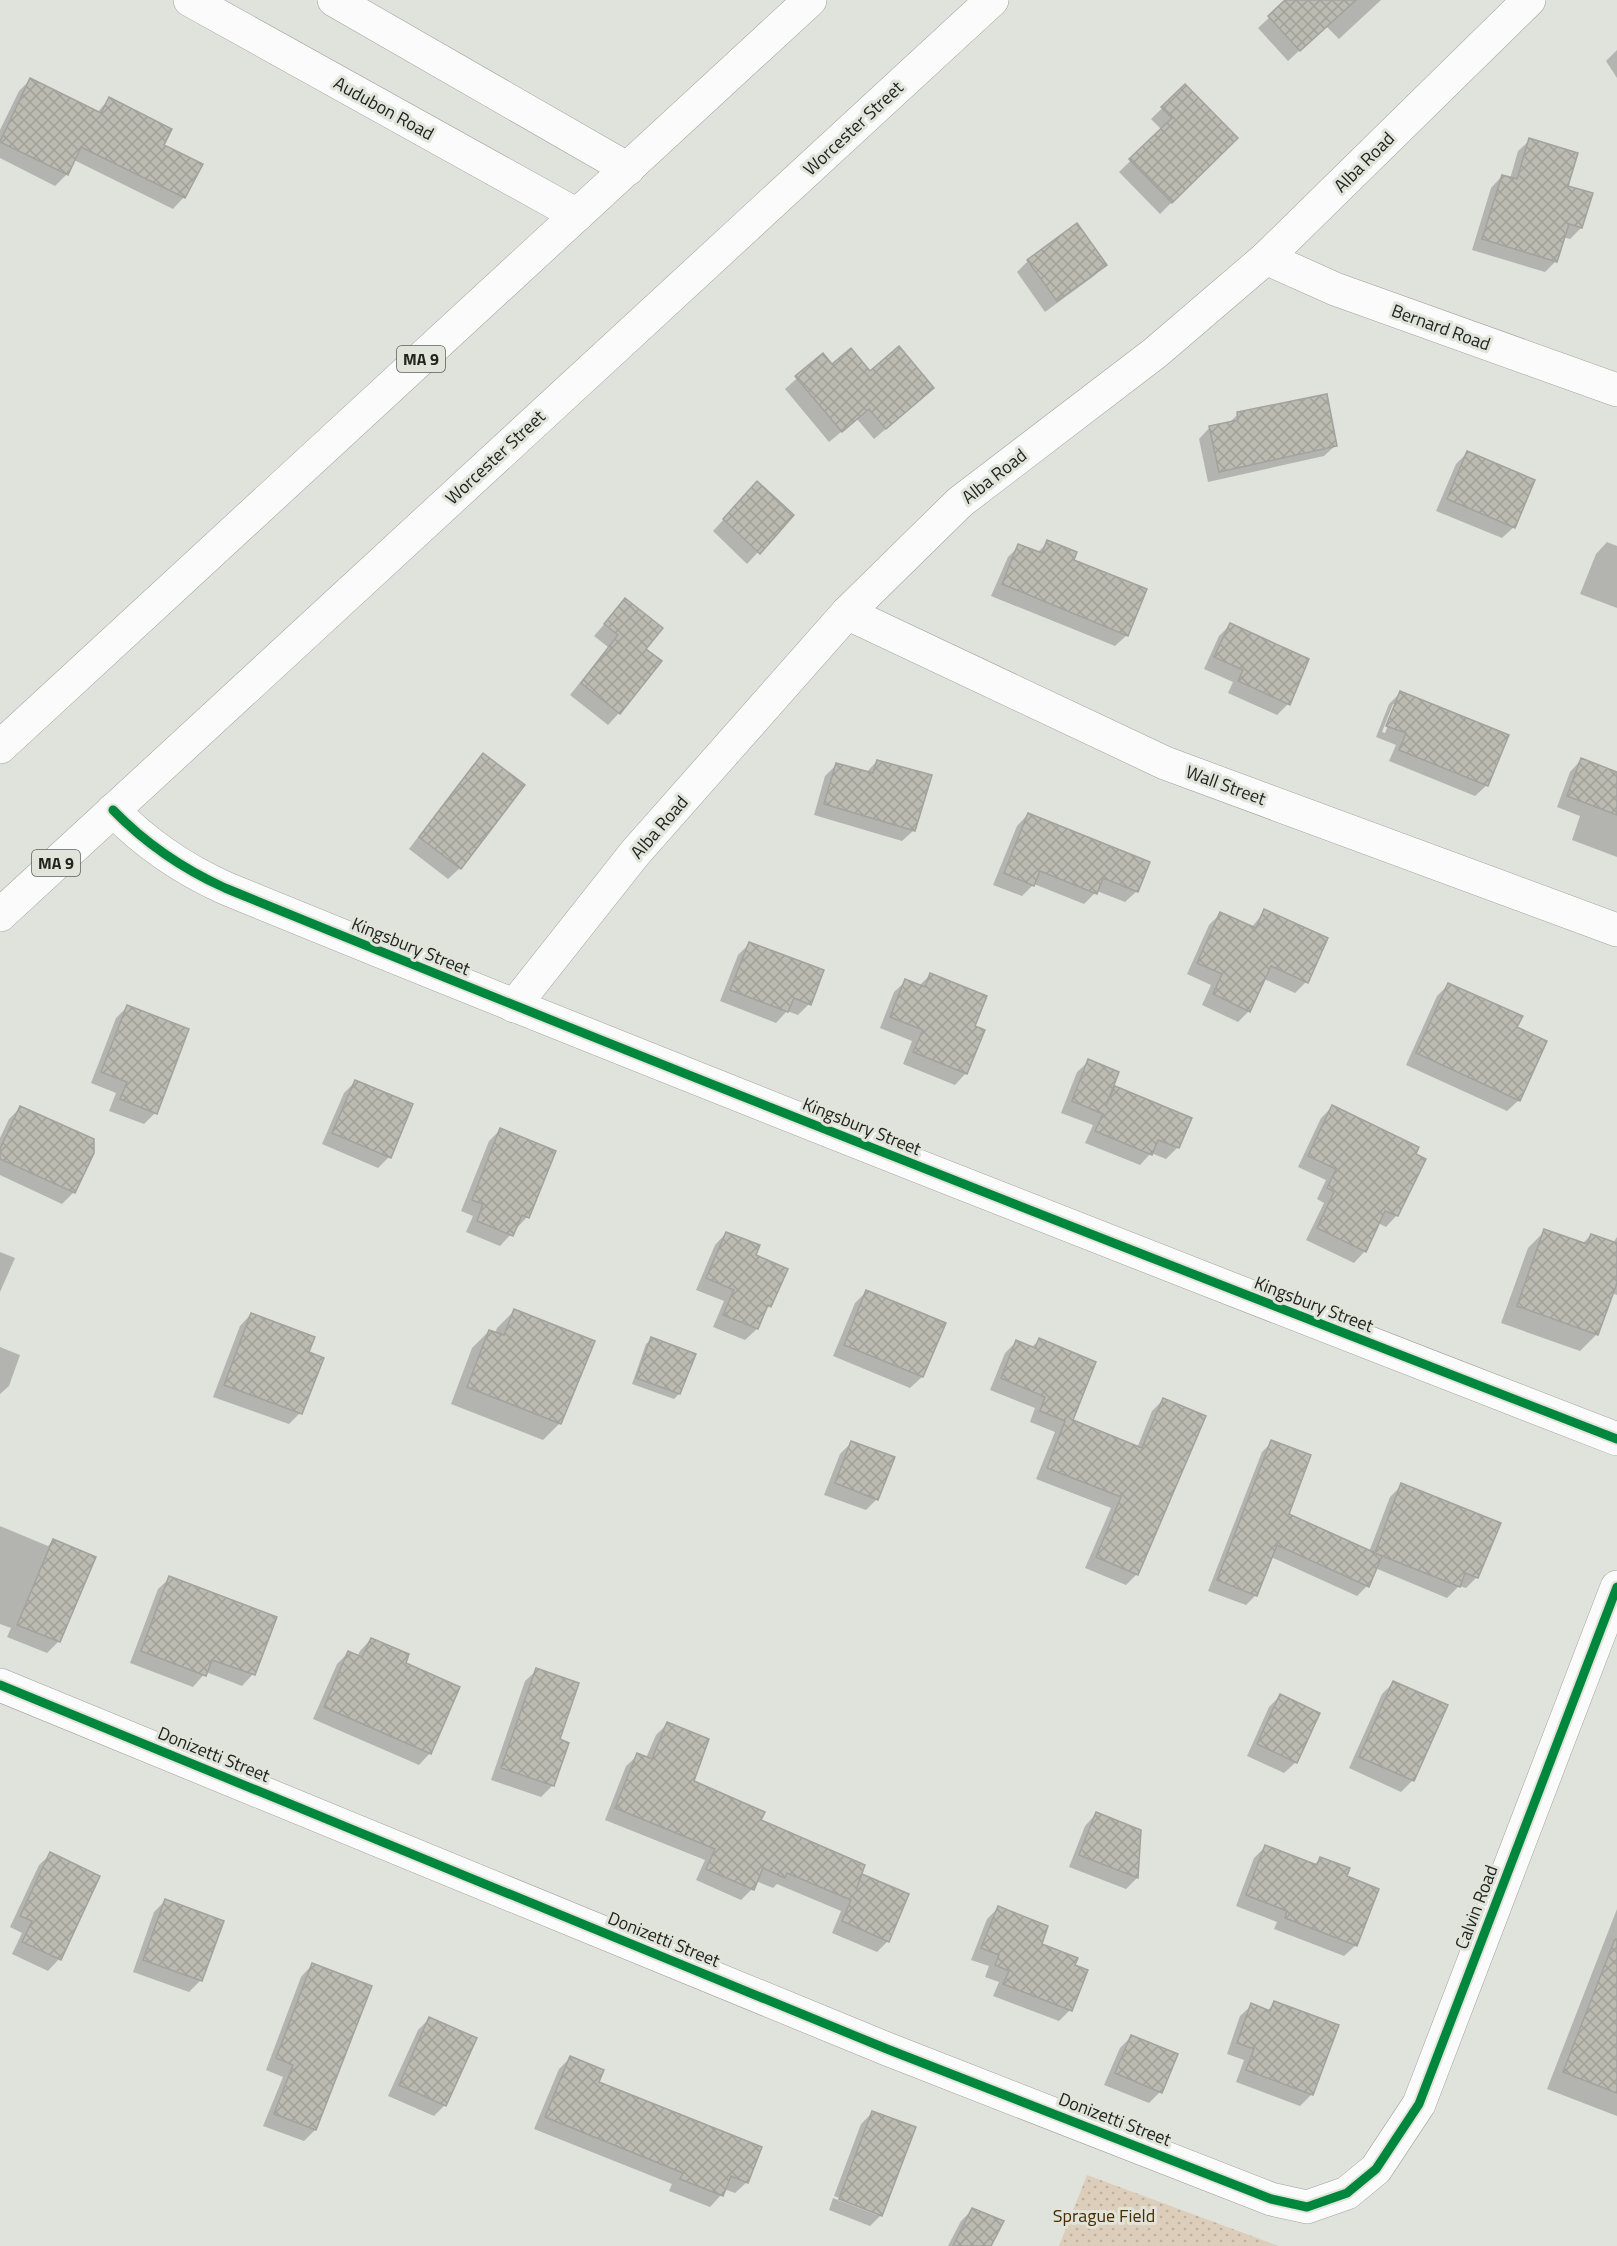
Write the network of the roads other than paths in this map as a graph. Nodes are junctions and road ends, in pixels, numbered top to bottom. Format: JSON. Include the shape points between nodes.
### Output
{"nodes":[{"id":1,"x":190,"y":0,"type":"edge"},
{"id":2,"x":334,"y":0,"type":"edge"},
{"id":3,"x":810,"y":0,"type":"edge"},
{"id":4,"x":957,"y":0,"type":"edge"},
{"id":5,"x":992,"y":0,"type":"edge"},
{"id":6,"x":1529,"y":0,"type":"edge"},
{"id":7,"x":951,"y":38,"type":"junction"},
{"id":8,"x":628,"y":169,"type":"junction"},
{"id":9,"x":578,"y":215,"type":"junction"},
{"id":10,"x":1266,"y":258,"type":"junction"},
{"id":11,"x":1617,"y":390,"type":"edge"},
{"id":12,"x":846,"y":613,"type":"junction"},
{"id":13,"x":0,"y":747,"type":"edge"},
{"id":14,"x":113,"y":810,"type":"junction"},
{"id":15,"x":0,"y":915,"type":"edge"},
{"id":16,"x":1617,"y":930,"type":"edge"},
{"id":17,"x":514,"y":1006,"type":"junction"},
{"id":18,"x":1617,"y":1439,"type":"edge"},
{"id":19,"x":1617,"y":1587,"type":"edge"},
{"id":20,"x":0,"y":1684,"type":"edge"},
{"id":21,"x":1319,"y":2202,"type":"joint"}],
"edges":[{"from":1,"to":9,"type":"main road","name":"Audubon Road"},
{"from":2,"to":8,"type":"main road"},
{"from":3,"to":8,"type":"main road","number":"MA 9"},
{"from":4,"to":7,"type":"main road"},
{"from":5,"to":7,"type":"main road","name":"Worcester Street","number":"MA 9"},
{"from":6,"to":10,"type":"main road","name":"Alba Road"},
{"from":7,"to":14,"type":"main road","name":"Worcester Street","number":"MA 9"},
{"from":8,"to":9,"type":"main road","number":"MA 9"},
{"from":9,"to":13,"type":"main road","number":"MA 9"},
{"from":10,"to":11,"type":"main road","name":"Bernard Road","via":[[1335,289]]},
{"from":10,"to":12,"type":"main road","name":"Alba Road","via":[[1155,353],[960,502]]},
{"from":12,"to":16,"type":"main road","name":"Wall Street","via":[[1165,763]]},
{"from":12,"to":17,"type":"main road","name":"Alba Road","via":[[635,853]]},
{"from":14,"to":15,"type":"main road","name":"Worcester Street","number":"MA 9"},
{"from":14,"to":17,"type":"main road","name":"Kingsbury Street","via":[[157,849],[207,880]]},
{"from":17,"to":18,"type":"main road","name":"Kingsbury Street"},
{"from":19,"to":21,"type":"main road","name":"Calvin Road","via":[[1419,2104],[1376,2169],[1347,2193]]},
{"from":20,"to":21,"type":"main road","name":"Donizetti Street","via":[[887,2049],[1271,2199],[1307,2207]]}]}
